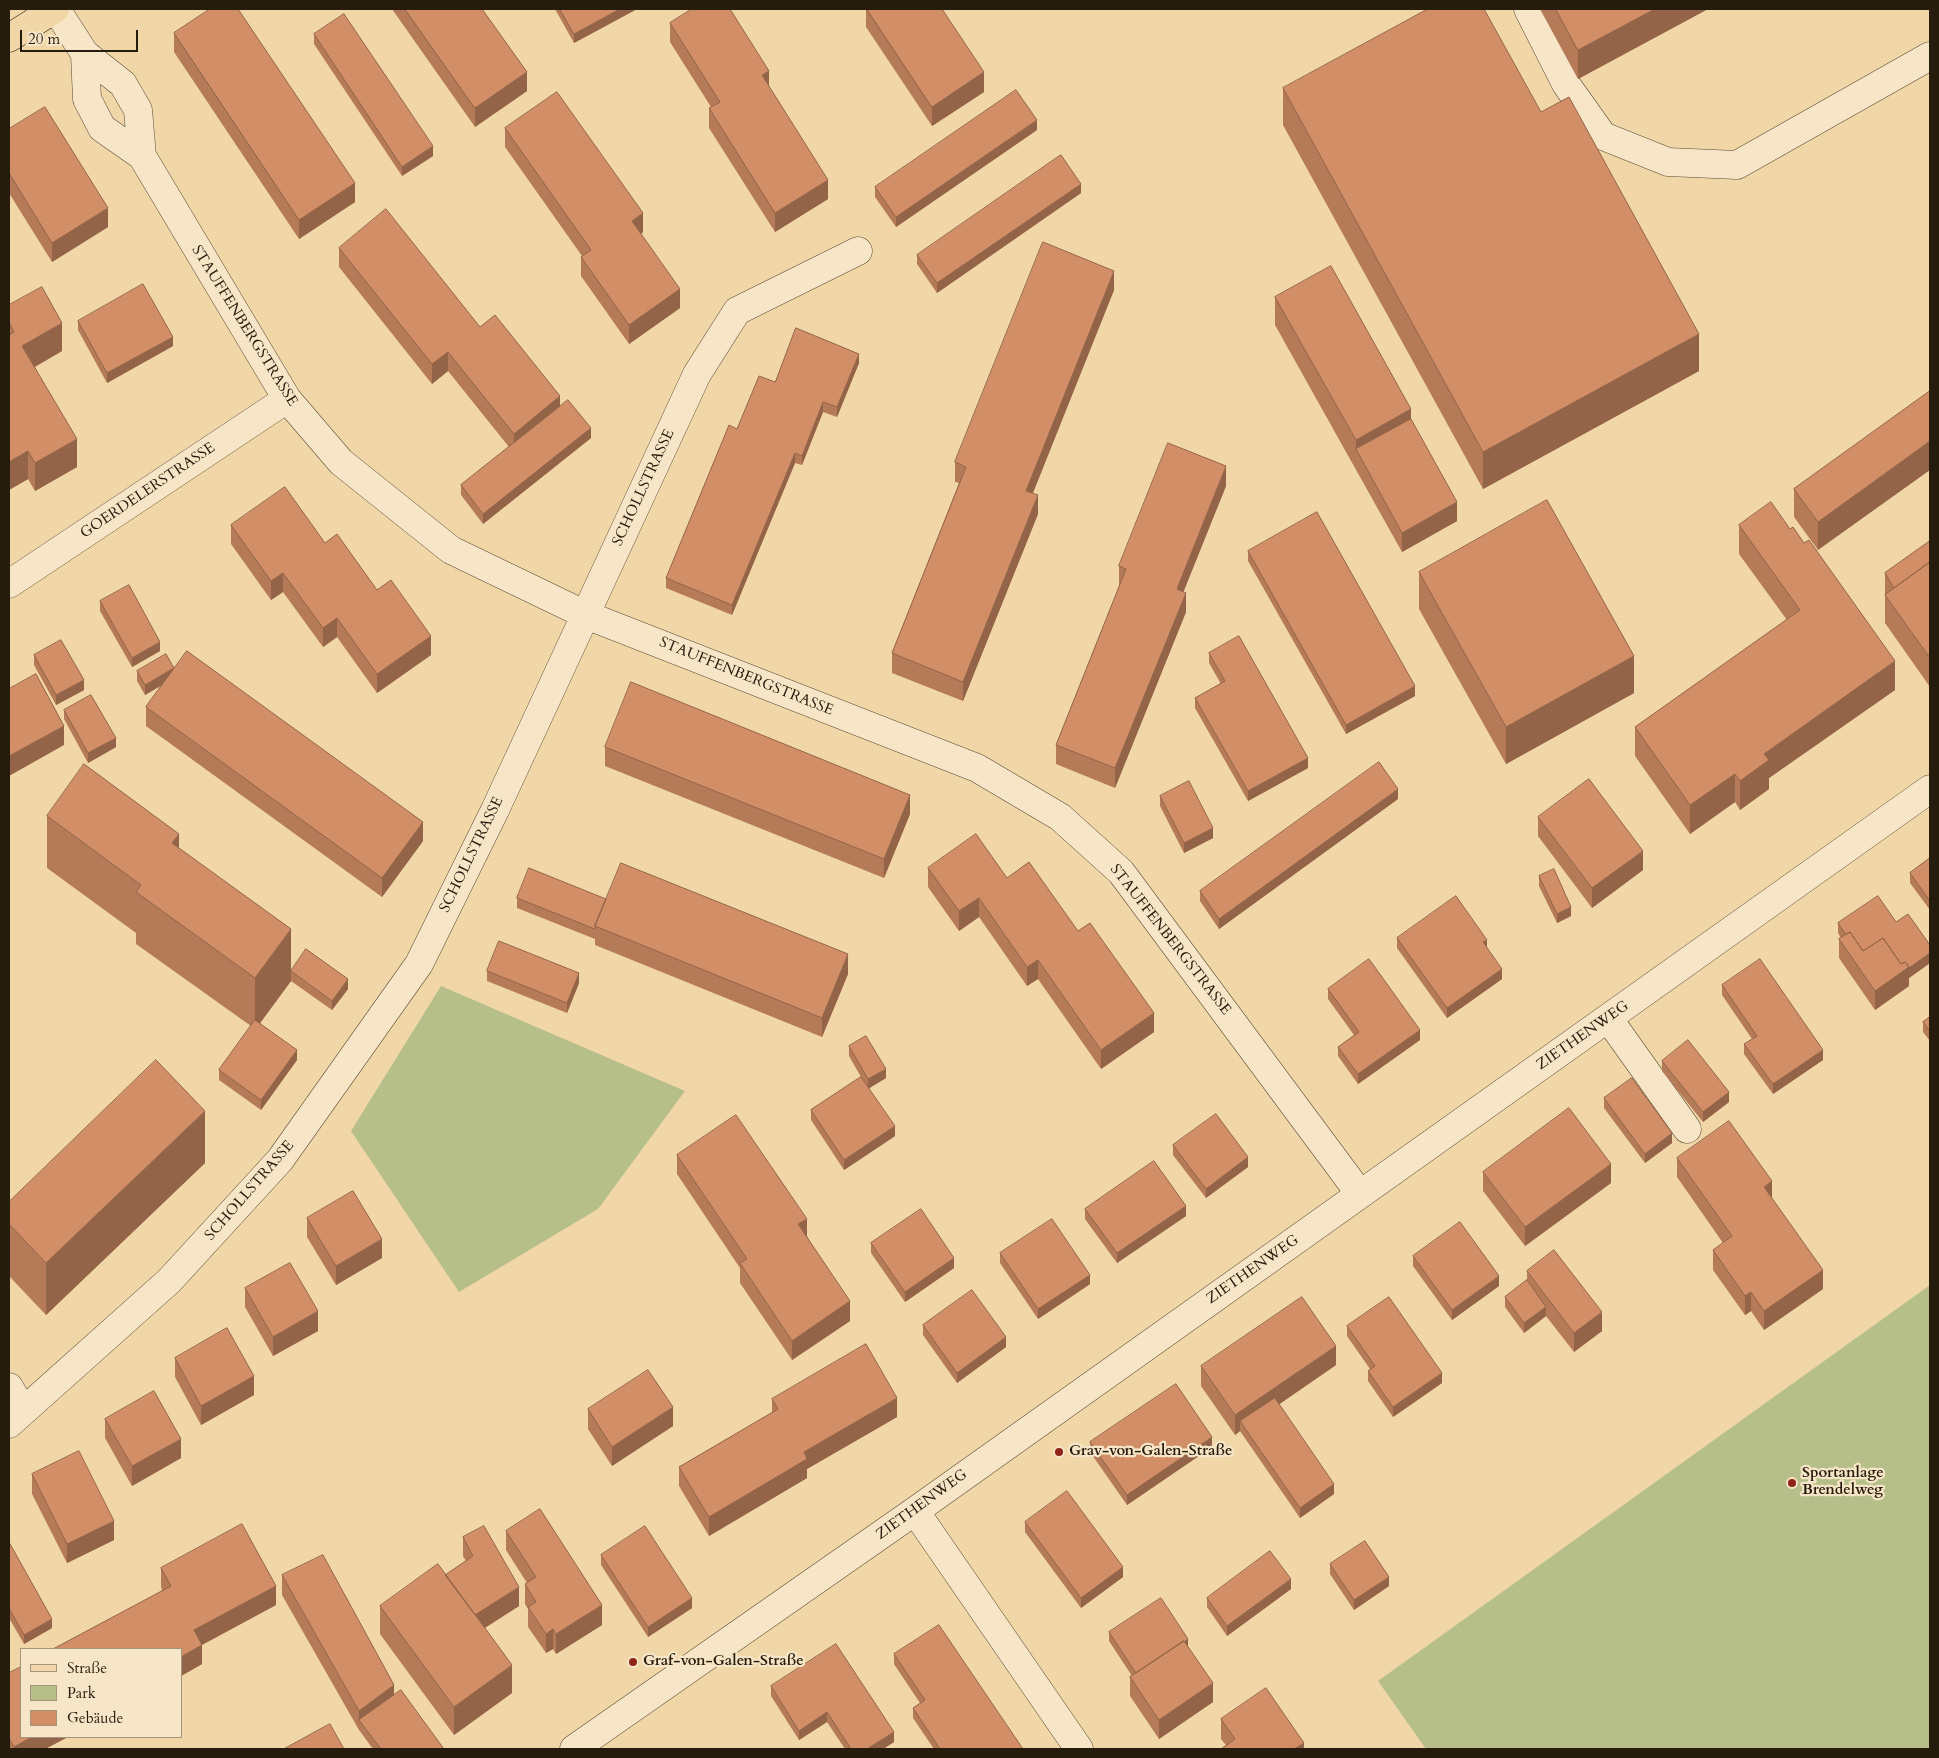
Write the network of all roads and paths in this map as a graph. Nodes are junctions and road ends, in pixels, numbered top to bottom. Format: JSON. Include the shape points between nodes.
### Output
{"nodes":[{"id":1,"x":55,"y":9,"type":"edge"},
{"id":2,"x":1528,"y":9,"type":"edge"},
{"id":3,"x":9,"y":38,"type":"edge"},
{"id":4,"x":85,"y":54,"type":"junction"},
{"id":5,"x":1930,"y":56,"type":"edge"},
{"id":6,"x":142,"y":156,"type":"junction"},
{"id":7,"x":858,"y":251,"type":"dead end"},
{"id":8,"x":287,"y":399,"type":"junction"},
{"id":9,"x":9,"y":584,"type":"edge"},
{"id":10,"x":586,"y":615,"type":"junction"},
{"id":11,"x":1930,"y":790,"type":"edge"},
{"id":12,"x":1608,"y":1018,"type":"junction"},
{"id":13,"x":1687,"y":1129,"type":"dead end"},
{"id":14,"x":1360,"y":1194,"type":"junction"},
{"id":15,"x":9,"y":1387,"type":"edge"},
{"id":16,"x":16,"y":1418,"type":"edge"},
{"id":17,"x":915,"y":1511,"type":"junction"},
{"id":18,"x":574,"y":1749,"type":"edge"},
{"id":19,"x":1079,"y":1749,"type":"edge"}],
"edges":[{"from":1,"to":3,"type":"main road"},
{"from":1,"to":4,"type":"street","name":"STAUFFENBERGSTRASSE"},
{"from":2,"to":5,"type":"street","via":[[1566,84],[1602,136],[1668,162],[1737,165]]},
{"from":4,"to":6,"type":"street","name":"STAUFFENBERGSTRASSE","via":[[123,84],[138,110]]},
{"from":4,"to":6,"type":"street","name":"STAUFFENBERGSTRASSE","via":[[87,99],[102,128]]},
{"from":6,"to":8,"type":"street","name":"STAUFFENBERGSTRASSE"},
{"from":7,"to":10,"type":"street","name":"SCHOLLSTRASSE","via":[[737,311],[697,374]]},
{"from":8,"to":9,"type":"street","name":"GOERDELERSTRASSE"},
{"from":8,"to":10,"type":"street","name":"STAUFFENBERGSTRASSE","via":[[341,462],[451,550]]},
{"from":10,"to":14,"type":"street","name":"STAUFFENBERGSTRASSE","via":[[977,768],[1060,817],[1121,872]]},
{"from":10,"to":16,"type":"street","name":"SCHOLLSTRASSE","via":[[419,964],[280,1160],[169,1281]]},
{"from":11,"to":12,"type":"street","name":"ZIETHENWEG"},
{"from":12,"to":13,"type":"street"},
{"from":12,"to":14,"type":"street","name":"ZIETHENWEG"},
{"from":14,"to":17,"type":"street","name":"ZIETHENWEG"},
{"from":15,"to":16,"type":"street"},
{"from":17,"to":18,"type":"street","name":"ZIETHENWEG"},
{"from":17,"to":19,"type":"street"}]}
